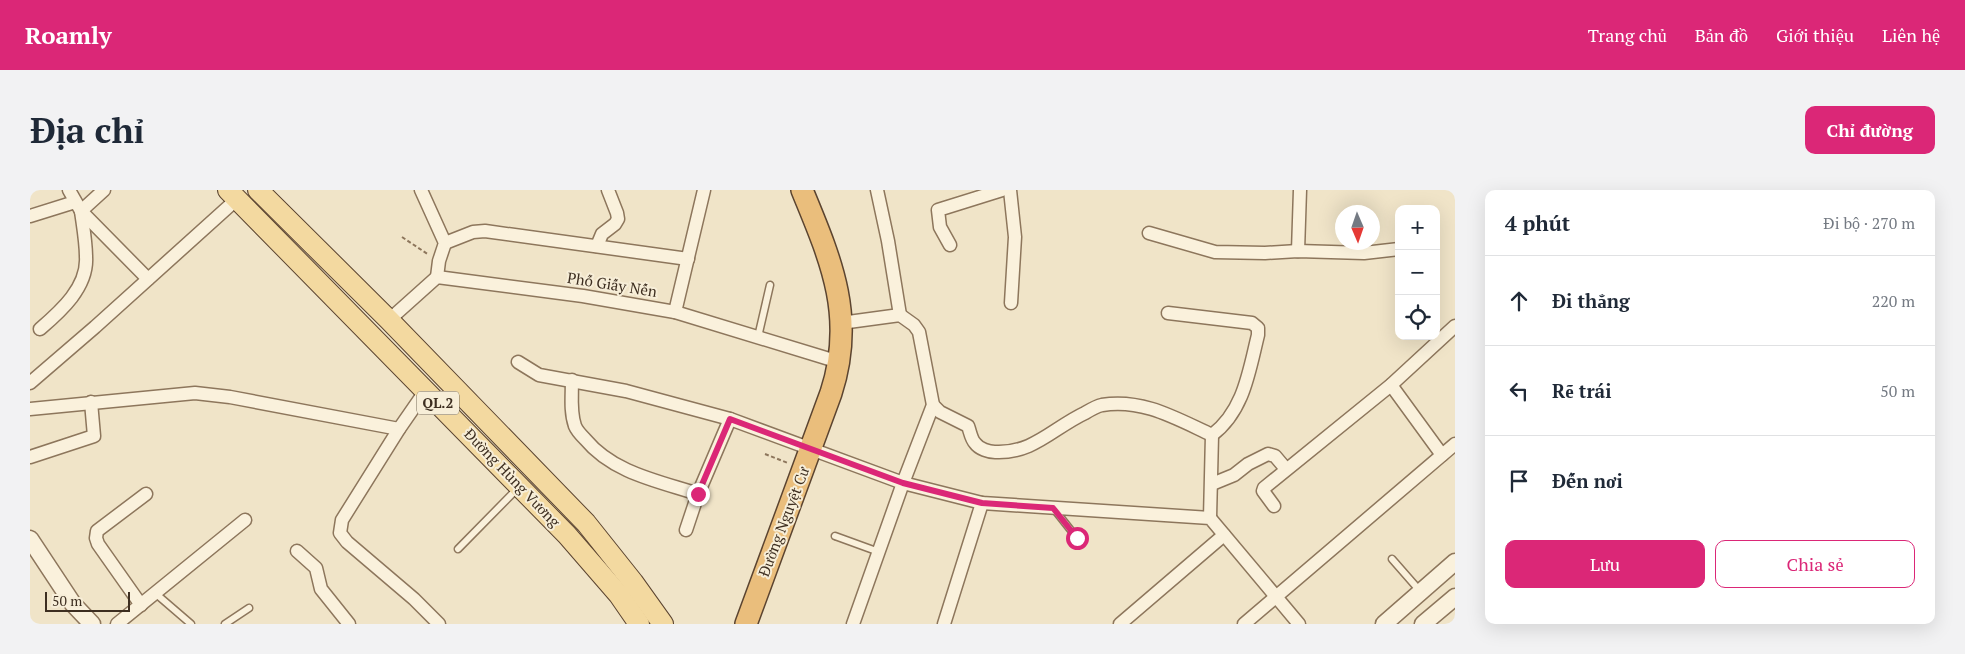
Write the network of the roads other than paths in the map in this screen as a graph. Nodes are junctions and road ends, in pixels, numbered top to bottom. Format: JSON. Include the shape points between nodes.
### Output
{"nodes":[{"id":1,"x":104,"y":190,"type":"edge"},
{"id":2,"x":258,"y":190,"type":"edge"},
{"id":3,"x":421,"y":190,"type":"edge"},
{"id":4,"x":608,"y":190,"type":"edge"},
{"id":5,"x":704,"y":190,"type":"edge"},
{"id":6,"x":802,"y":190,"type":"edge"},
{"id":7,"x":877,"y":190,"type":"edge"},
{"id":8,"x":1002,"y":190,"type":"edge"},
{"id":9,"x":1010,"y":190,"type":"edge"},
{"id":10,"x":1300,"y":190,"type":"edge"},
{"id":11,"x":232,"y":194,"type":"edge"},
{"id":12,"x":75,"y":201,"type":"edge"},
{"id":13,"x":30,"y":216,"type":"edge"},
{"id":14,"x":1149,"y":234,"type":"dead end"},
{"id":15,"x":445,"y":243,"type":"junction"},
{"id":16,"x":950,"y":245,"type":"dead end"},
{"id":17,"x":597,"y":246,"type":"junction"},
{"id":18,"x":1395,"y":249,"type":"edge"},
{"id":19,"x":1298,"y":251,"type":"junction"},
{"id":20,"x":688,"y":259,"type":"junction"},
{"id":21,"x":437,"y":277,"type":"junction"},
{"id":22,"x":148,"y":279,"type":"junction"},
{"id":23,"x":770,"y":285,"type":"dead end"},
{"id":24,"x":1011,"y":303,"type":"dead end"},
{"id":25,"x":675,"y":312,"type":"junction"},
{"id":26,"x":1168,"y":313,"type":"dead end"},
{"id":27,"x":382,"y":314,"type":"junction"},
{"id":28,"x":900,"y":315,"type":"junction"},
{"id":29,"x":359,"y":322,"type":"junction"},
{"id":30,"x":841,"y":323,"type":"junction"},
{"id":31,"x":1455,"y":326,"type":"edge"},
{"id":32,"x":37,"y":330,"type":"edge"},
{"id":33,"x":758,"y":337,"type":"junction"},
{"id":34,"x":518,"y":362,"type":"dead end"},
{"id":35,"x":839,"y":362,"type":"junction"},
{"id":36,"x":572,"y":380,"type":"junction"},
{"id":37,"x":30,"y":383,"type":"edge"},
{"id":38,"x":1391,"y":385,"type":"junction"},
{"id":39,"x":426,"y":390,"type":"junction"},
{"id":40,"x":92,"y":402,"type":"junction"},
{"id":41,"x":933,"y":406,"type":"junction"},
{"id":42,"x":30,"y":409,"type":"edge"},
{"id":43,"x":730,"y":419,"type":"junction"},
{"id":44,"x":399,"y":429,"type":"junction"},
{"id":45,"x":1212,"y":435,"type":"junction"},
{"id":46,"x":1455,"y":444,"type":"edge"},
{"id":47,"x":811,"y":448,"type":"junction"},
{"id":48,"x":1442,"y":455,"type":"junction"},
{"id":49,"x":30,"y":457,"type":"edge"},
{"id":50,"x":1286,"y":469,"type":"junction"},
{"id":51,"x":903,"y":483,"type":"junction"},
{"id":52,"x":1212,"y":484,"type":"junction"},
{"id":53,"x":520,"y":487,"type":"junction"},
{"id":54,"x":146,"y":494,"type":"dead end"},
{"id":55,"x":698,"y":494,"type":"junction"},
{"id":56,"x":982,"y":503,"type":"junction"},
{"id":57,"x":1274,"y":506,"type":"dead end"},
{"id":58,"x":1053,"y":508,"type":"junction"},
{"id":59,"x":1210,"y":518,"type":"junction"},
{"id":60,"x":246,"y":520,"type":"dead end"},
{"id":61,"x":686,"y":530,"type":"dead end"},
{"id":62,"x":1224,"y":535,"type":"junction"},
{"id":63,"x":835,"y":536,"type":"dead end"},
{"id":64,"x":1077,"y":538,"type":"dead end"},
{"id":65,"x":30,"y":539,"type":"edge"},
{"id":66,"x":458,"y":550,"type":"dead end"},
{"id":67,"x":297,"y":551,"type":"dead end"},
{"id":68,"x":879,"y":552,"type":"junction"},
{"id":69,"x":1392,"y":559,"type":"dead end"},
{"id":70,"x":1455,"y":562,"type":"edge"},
{"id":71,"x":1421,"y":592,"type":"junction"},
{"id":72,"x":155,"y":593,"type":"junction"},
{"id":73,"x":1276,"y":597,"type":"junction"},
{"id":74,"x":1455,"y":597,"type":"edge"},
{"id":75,"x":141,"y":605,"type":"junction"},
{"id":76,"x":249,"y":608,"type":"dead end"},
{"id":77,"x":92,"y":624,"type":"edge"},
{"id":78,"x":116,"y":624,"type":"edge"},
{"id":79,"x":191,"y":624,"type":"edge"},
{"id":80,"x":225,"y":624,"type":"edge"},
{"id":81,"x":349,"y":624,"type":"edge"},
{"id":82,"x":439,"y":624,"type":"edge"},
{"id":83,"x":639,"y":624,"type":"edge"},
{"id":84,"x":662,"y":624,"type":"edge"},
{"id":85,"x":746,"y":624,"type":"edge"},
{"id":86,"x":855,"y":624,"type":"edge"},
{"id":87,"x":944,"y":624,"type":"edge"},
{"id":88,"x":1120,"y":624,"type":"edge"},
{"id":89,"x":1244,"y":624,"type":"edge"},
{"id":90,"x":1299,"y":624,"type":"edge"},
{"id":91,"x":1384,"y":624,"type":"edge"},
{"id":92,"x":1423,"y":624,"type":"edge"}],
"edges":[{"from":1,"to":12,"type":"street"},
{"from":2,"to":27,"type":"main road","name":"Đường Hùng Vương","number":"QL.2"},
{"from":3,"to":15,"type":"street"},
{"from":4,"to":17,"type":"street","via":[[618,219],[602,234]]},
{"from":5,"to":20,"type":"street"},
{"from":6,"to":30,"type":"highway","name":"Đường Nguyệt Cư","via":[[836,279]]},
{"from":7,"to":28,"type":"street"},
{"from":8,"to":16,"type":"street","via":[[938,210],[940,227]]},
{"from":9,"to":24,"type":"street","via":[[1015,237]]},
{"from":10,"to":19,"type":"street"},
{"from":11,"to":22,"type":"street"},
{"from":11,"to":29,"type":"main road","name":"Đường Hùng Vương","number":"QL.2"},
{"from":12,"to":13,"type":"street"},
{"from":12,"to":22,"type":"street"},
{"from":12,"to":32,"type":"street","via":[[87,259],[80,287]]},
{"from":14,"to":19,"type":"street","via":[[1215,252]]},
{"from":15,"to":17,"type":"street","via":[[485,231]]},
{"from":15,"to":21,"type":"street"},
{"from":17,"to":20,"type":"street"},
{"from":18,"to":19,"type":"street","via":[[1364,253]]},
{"from":20,"to":25,"type":"street"},
{"from":21,"to":25,"type":"street","name":"Phố Giấy Nến"},
{"from":21,"to":27,"type":"street"},
{"from":22,"to":37,"type":"street"},
{"from":23,"to":33,"type":"lane"},
{"from":25,"to":33,"type":"street","name":"Phố Giấy Nến"},
{"from":26,"to":45,"type":"street","via":[[1252,323],[1258,328],[1245,388],[1235,410]]},
{"from":27,"to":29,"type":"main road"},
{"from":27,"to":84,"type":"main road","name":"Đường Hùng Vương","number":"QL.2","via":[[586,523]]},
{"from":28,"to":30,"type":"street"},
{"from":28,"to":41,"type":"street","via":[[919,332]]},
{"from":29,"to":39,"type":"main road","name":"Đường Hùng Vương","number":"QL.2"},
{"from":30,"to":35,"type":"highway","name":"Đường Nguyệt Cư"},
{"from":31,"to":38,"type":"street"},
{"from":33,"to":35,"type":"street","name":"Phố Giấy Nến"},
{"from":34,"to":36,"type":"street","via":[[538,375]]},
{"from":35,"to":47,"type":"highway","name":"Đường Nguyệt Cư","via":[[834,386]]},
{"from":36,"to":43,"type":"street"},
{"from":36,"to":55,"type":"street","via":[[572,411],[576,428],[590,446],[608,461],[631,473]]},
{"from":38,"to":48,"type":"street"},
{"from":38,"to":50,"type":"street"},
{"from":39,"to":44,"type":"street"},
{"from":39,"to":53,"type":"main road","name":"Đường Hùng Vương","number":"QL.2"},
{"from":40,"to":42,"type":"street"},
{"from":40,"to":44,"type":"street","via":[[213,394]]},
{"from":40,"to":49,"type":"street","via":[[94,436]]},
{"from":41,"to":45,"type":"street","via":[[968,426],[973,442],[991,452],[1010,453],[1024,449],[1101,405],[1130,404],[1154,408]]},
{"from":41,"to":51,"type":"street"},
{"from":43,"to":47,"type":"street"},
{"from":43,"to":55,"type":"street"},
{"from":44,"to":82,"type":"street","via":[[342,520],[340,533]]},
{"from":45,"to":52,"type":"street"},
{"from":46,"to":48,"type":"street"},
{"from":47,"to":51,"type":"street"},
{"from":47,"to":85,"type":"highway","name":"Đường Nguyệt Cư"},
{"from":48,"to":73,"type":"street"},
{"from":50,"to":52,"type":"street","via":[[1275,456],[1268,454]]},
{"from":50,"to":57,"type":"street","via":[[1263,489]]},
{"from":51,"to":56,"type":"street"},
{"from":51,"to":68,"type":"street"},
{"from":52,"to":59,"type":"street"},
{"from":53,"to":66,"type":"lane"},
{"from":53,"to":83,"type":"main road","name":"Đường Hùng Vương","number":"QL.2","via":[[567,535],[619,595]]},
{"from":54,"to":75,"type":"street","via":[[97,531],[96,538]]},
{"from":55,"to":61,"type":"street"},
{"from":56,"to":58,"type":"street"},
{"from":56,"to":87,"type":"street"},
{"from":58,"to":59,"type":"street"},
{"from":58,"to":64,"type":"lane"},
{"from":59,"to":62,"type":"street"},
{"from":60,"to":72,"type":"street"},
{"from":62,"to":73,"type":"street"},
{"from":62,"to":88,"type":"street"},
{"from":63,"to":68,"type":"lane"},
{"from":65,"to":77,"type":"street","via":[[73,604]]},
{"from":67,"to":81,"type":"street","via":[[316,568],[321,589]]},
{"from":68,"to":86,"type":"street"},
{"from":69,"to":71,"type":"lane"},
{"from":70,"to":71,"type":"street"},
{"from":71,"to":91,"type":"street"},
{"from":72,"to":75,"type":"street"},
{"from":72,"to":79,"type":"lane"},
{"from":73,"to":89,"type":"street"},
{"from":73,"to":90,"type":"street"},
{"from":74,"to":92,"type":"street"},
{"from":75,"to":78,"type":"street"},
{"from":76,"to":80,"type":"lane"}]}
